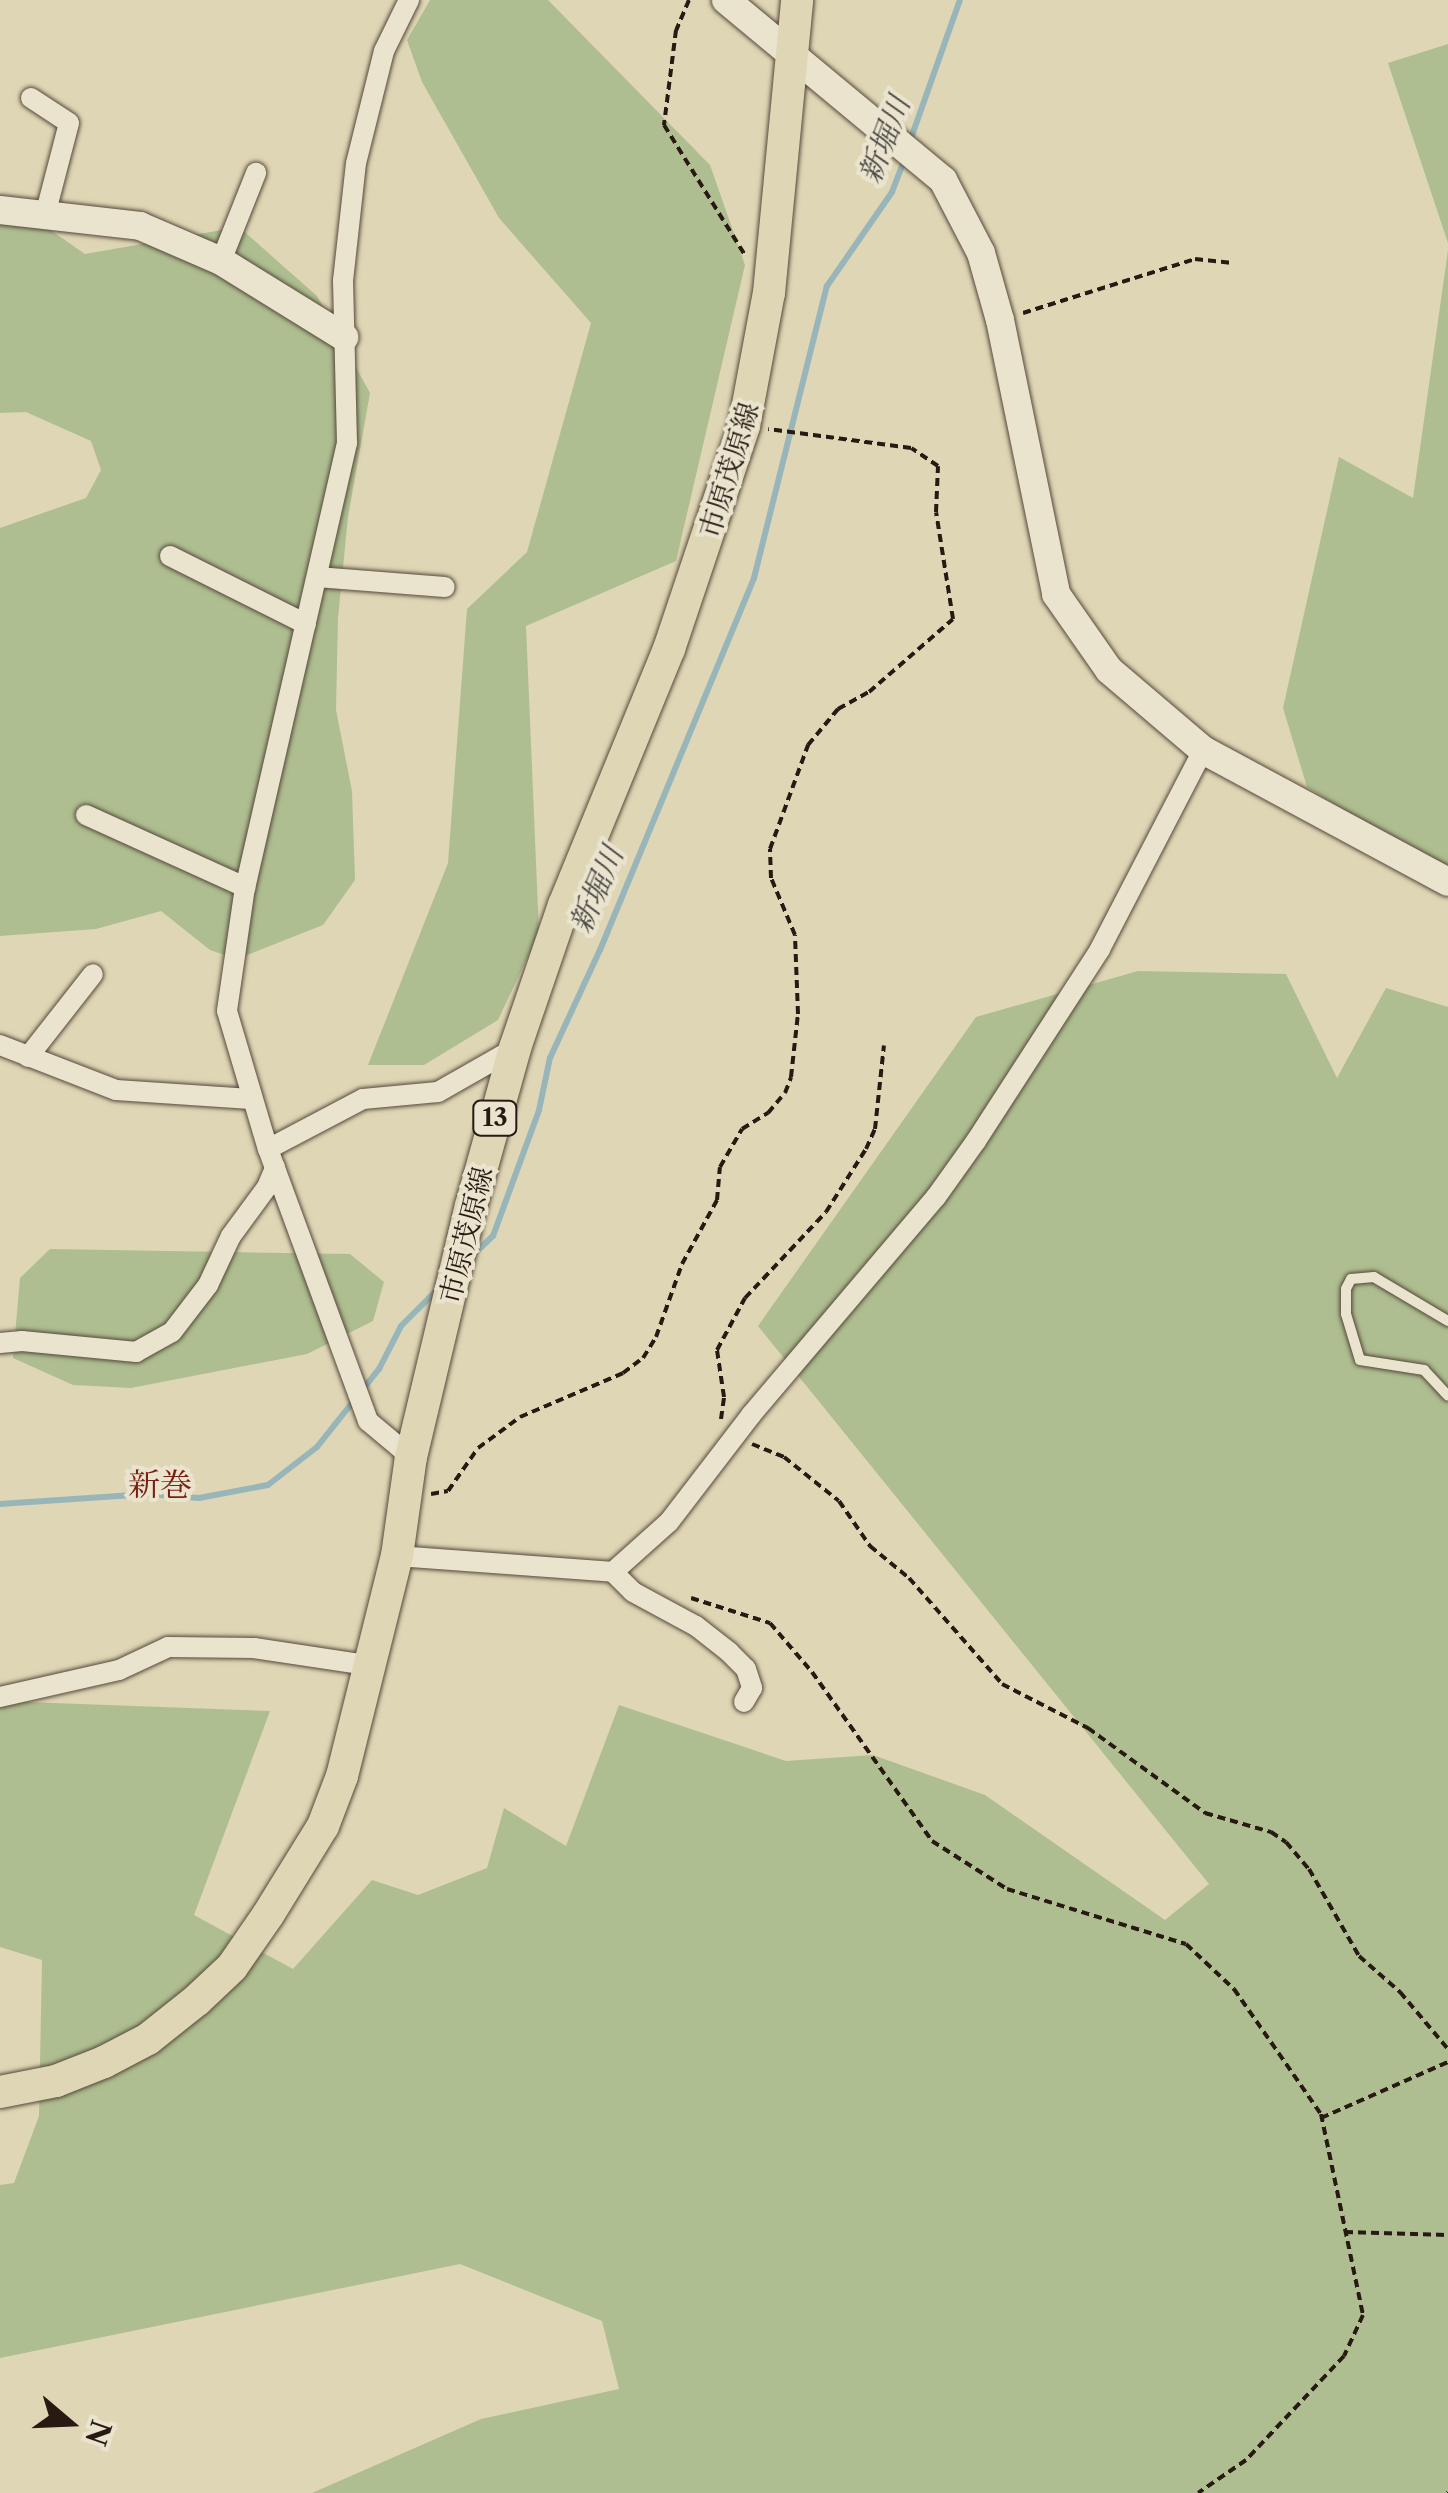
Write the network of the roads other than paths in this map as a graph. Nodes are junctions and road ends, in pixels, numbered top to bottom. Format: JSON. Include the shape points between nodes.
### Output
{"nodes":[{"id":1,"x":409,"y":0,"type":"edge"},
{"id":2,"x":726,"y":0,"type":"edge"},
{"id":3,"x":798,"y":0,"type":"edge"},
{"id":4,"x":790,"y":52,"type":"junction"},
{"id":5,"x":31,"y":98,"type":"dead end"},
{"id":6,"x":256,"y":173,"type":"dead end"},
{"id":7,"x":0,"y":210,"type":"edge"},
{"id":8,"x":45,"y":215,"type":"junction"},
{"id":9,"x":221,"y":261,"type":"junction"},
{"id":10,"x":344,"y":337,"type":"junction"},
{"id":11,"x":170,"y":556,"type":"dead end"},
{"id":12,"x":317,"y":577,"type":"junction"},
{"id":13,"x":445,"y":587,"type":"dead end"},
{"id":14,"x":306,"y":624,"type":"junction"},
{"id":15,"x":1204,"y":750,"type":"junction"},
{"id":16,"x":86,"y":815,"type":"dead end"},
{"id":17,"x":1448,"y":882,"type":"edge"},
{"id":18,"x":245,"y":887,"type":"junction"},
{"id":19,"x":93,"y":974,"type":"dead end"},
{"id":20,"x":0,"y":1045,"type":"edge"},
{"id":21,"x":515,"y":1048,"type":"junction"},
{"id":22,"x":28,"y":1057,"type":"junction"},
{"id":23,"x":251,"y":1100,"type":"junction"},
{"id":24,"x":271,"y":1158,"type":"junction"},
{"id":25,"x":1448,"y":1322,"type":"edge"},
{"id":26,"x":0,"y":1344,"type":"edge"},
{"id":27,"x":1448,"y":1396,"type":"edge"},
{"id":28,"x":412,"y":1457,"type":"junction"},
{"id":29,"x":397,"y":1556,"type":"junction"},
{"id":30,"x":613,"y":1572,"type":"junction"},
{"id":31,"x":373,"y":1666,"type":"junction"},
{"id":32,"x":0,"y":1697,"type":"edge"},
{"id":33,"x":744,"y":1702,"type":"dead end"},
{"id":34,"x":0,"y":2092,"type":"edge"}],
"edges":[{"from":1,"to":10,"type":"street","via":[[384,51],[356,163]]},
{"from":2,"to":4,"type":"street"},
{"from":3,"to":4,"type":"main road","name":"市原茂原線","number":"13"},
{"from":4,"to":15,"type":"street","via":[[943,180],[980,253],[1000,320],[1056,594],[1109,670]]},
{"from":4,"to":21,"type":"main road","name":"市原茂原線","number":"13","via":[[768,293],[744,426],[669,648],[564,905]]},
{"from":5,"to":8,"type":"street","via":[[69,123]]},
{"from":6,"to":9,"type":"street"},
{"from":7,"to":8,"type":"street"},
{"from":8,"to":9,"type":"street","via":[[140,226]]},
{"from":9,"to":10,"type":"street"},
{"from":10,"to":12,"type":"street","via":[[347,442]]},
{"from":11,"to":14,"type":"street"},
{"from":12,"to":13,"type":"street"},
{"from":12,"to":14,"type":"street"},
{"from":14,"to":18,"type":"street"},
{"from":15,"to":17,"type":"street"},
{"from":15,"to":30,"type":"street","via":[[1100,949],[976,1141],[669,1522]]},
{"from":16,"to":18,"type":"street"},
{"from":18,"to":23,"type":"street","via":[[227,1011]]},
{"from":19,"to":22,"type":"street"},
{"from":20,"to":22,"type":"street"},
{"from":21,"to":24,"type":"street","via":[[438,1092],[364,1099]]},
{"from":21,"to":28,"type":"main road","name":"市原茂原線","number":"13"},
{"from":22,"to":23,"type":"street","via":[[116,1090]]},
{"from":23,"to":24,"type":"street"},
{"from":24,"to":26,"type":"street","via":[[267,1187],[172,1332],[136,1352]]},
{"from":24,"to":28,"type":"street","via":[[368,1421]]},
{"from":25,"to":27,"type":"lane","via":[[1374,1277],[1352,1279],[1346,1289],[1360,1360],[1424,1370]]},
{"from":28,"to":29,"type":"main road","name":"市原茂原線","number":"13"},
{"from":29,"to":30,"type":"street"},
{"from":29,"to":31,"type":"main road","name":"市原茂原線","number":"13"},
{"from":30,"to":33,"type":"street","via":[[746,1668],[752,1688]]},
{"from":31,"to":32,"type":"street","via":[[254,1648],[168,1647],[119,1670]]},
{"from":31,"to":34,"type":"main road","name":"市原茂原線","number":"13","via":[[322,1826],[232,1967],[148,2040],[56,2082]]}]}
